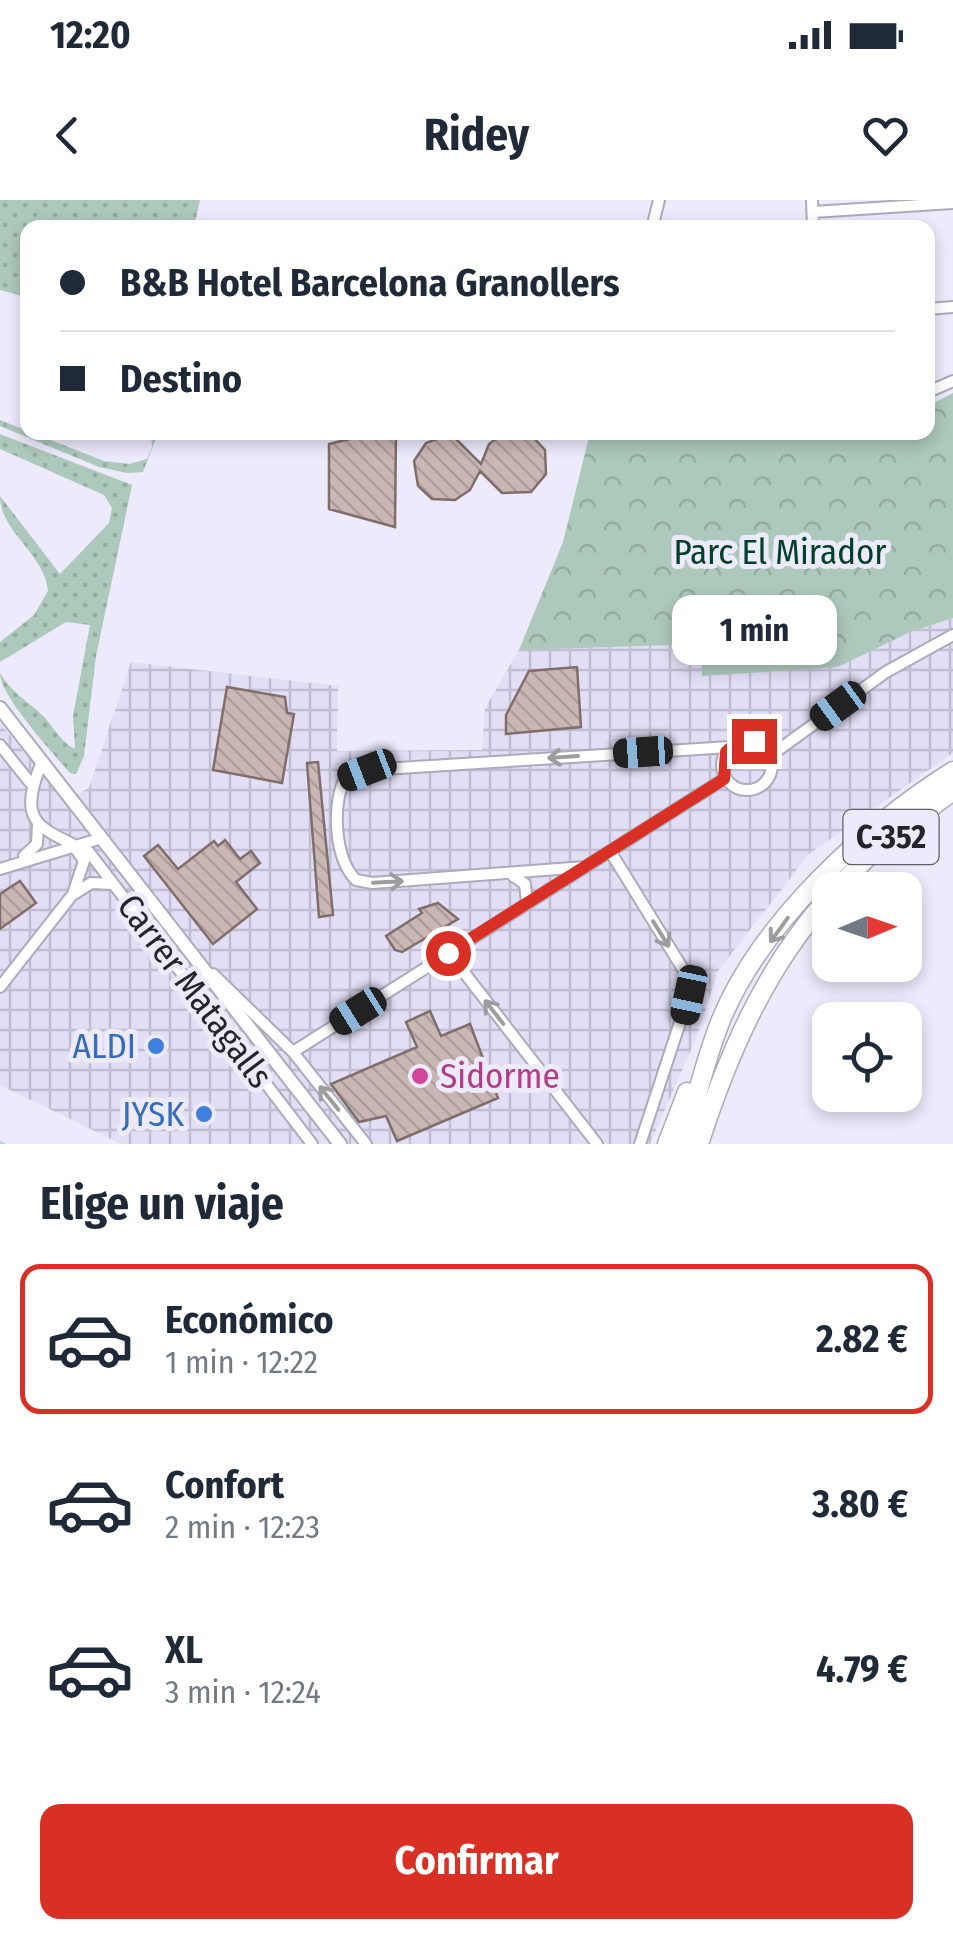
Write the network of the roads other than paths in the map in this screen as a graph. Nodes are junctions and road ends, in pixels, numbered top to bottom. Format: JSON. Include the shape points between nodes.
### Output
{"nodes":[{"id":1,"x":903,"y":203,"type":"edge"},
{"id":2,"x":953,"y":203,"type":"edge"},
{"id":3,"x":812,"y":206,"type":"edge"},
{"id":4,"x":953,"y":635,"type":"edge"},
{"id":5,"x":0,"y":708,"type":"edge"},
{"id":6,"x":0,"y":745,"type":"edge"},
{"id":7,"x":730,"y":746,"type":"junction"},
{"id":8,"x":770,"y":756,"type":"junction"},
{"id":9,"x":42,"y":762,"type":"junction"},
{"id":10,"x":953,"y":771,"type":"edge"},
{"id":11,"x":724,"y":779,"type":"junction"},
{"id":12,"x":32,"y":785,"type":"junction"},
{"id":13,"x":953,"y":791,"type":"edge"},
{"id":14,"x":38,"y":823,"type":"junction"},
{"id":15,"x":102,"y":838,"type":"junction"},
{"id":16,"x":73,"y":844,"type":"junction"},
{"id":17,"x":610,"y":851,"type":"junction"},
{"id":18,"x":19,"y":860,"type":"junction"},
{"id":19,"x":0,"y":866,"type":"edge"},
{"id":20,"x":585,"y":866,"type":"junction"},
{"id":21,"x":853,"y":872,"type":"edge"},
{"id":22,"x":507,"y":874,"type":"junction"},
{"id":23,"x":113,"y":884,"type":"junction"},
{"id":24,"x":73,"y":894,"type":"junction"},
{"id":25,"x":527,"y":903,"type":"junction"},
{"id":26,"x":812,"y":919,"type":"edge"},
{"id":27,"x":448,"y":953,"type":"junction"},
{"id":28,"x":193,"y":955,"type":"junction"},
{"id":29,"x":0,"y":987,"type":"edge"},
{"id":30,"x":722,"y":1020,"type":"junction"},
{"id":31,"x":292,"y":1052,"type":"junction"},
{"id":32,"x":729,"y":1058,"type":"junction"},
{"id":33,"x":312,"y":1144,"type":"edge"},
{"id":34,"x":340,"y":1144,"type":"edge"},
{"id":35,"x":366,"y":1144,"type":"edge"},
{"id":36,"x":597,"y":1144,"type":"edge"},
{"id":37,"x":640,"y":1144,"type":"edge"},
{"id":38,"x":668,"y":1144,"type":"edge"},
{"id":39,"x":682,"y":1144,"type":"edge"},
{"id":40,"x":699,"y":1144,"type":"edge"},
{"id":41,"x":712,"y":1144,"type":"edge"}],
"edges":[{"from":1,"to":2,"type":"street"},
{"from":1,"to":3,"type":"street"},
{"from":4,"to":8,"type":"street","via":[[886,672]]},
{"from":5,"to":9,"type":"street"},
{"from":6,"to":12,"type":"street"},
{"from":7,"to":8,"type":"street","via":[[754,741]]},
{"from":7,"to":11,"type":"street","via":[[722,760]]},
{"from":7,"to":22,"type":"street","one_way":true,"via":[[367,770],[345,778],[337,795],[342,859],[356,880]]},
{"from":8,"to":11,"type":"street","via":[[771,773],[760,787],[745,790]]},
{"from":9,"to":12,"type":"street"},
{"from":9,"to":15,"type":"street"},
{"from":10,"to":30,"type":"highway","number":"C-352","one_way":true,"via":[[868,831],[822,875],[751,967]]},
{"from":11,"to":17,"type":"street"},
{"from":12,"to":14,"type":"street"},
{"from":13,"to":21,"type":"highway","number":"C-352"},
{"from":14,"to":16,"type":"street","name":"Carrer Matagalls","via":[[48,835]]},
{"from":14,"to":18,"type":"street","via":[[36,844]]},
{"from":15,"to":16,"type":"street"},
{"from":15,"to":28,"type":"street"},
{"from":16,"to":18,"type":"street"},
{"from":16,"to":23,"type":"street","name":"Carrer Matagalls","via":[[89,852]]},
{"from":16,"to":24,"type":"street","via":[[84,862]]},
{"from":17,"to":20,"type":"street"},
{"from":17,"to":37,"type":"street","one_way":true,"via":[[686,974],[689,995]]},
{"from":18,"to":19,"type":"street"},
{"from":20,"to":22,"type":"street"},
{"from":20,"to":25,"type":"street"},
{"from":22,"to":25,"type":"street","via":[[526,884]]},
{"from":23,"to":24,"type":"street","via":[[92,884]]},
{"from":23,"to":33,"type":"street","name":"Carrer Matagalls"},
{"from":24,"to":29,"type":"street"},
{"from":25,"to":27,"type":"street"},
{"from":26,"to":32,"type":"highway","number":"C-352","via":[[772,972]]},
{"from":27,"to":31,"type":"street"},
{"from":36,"to":27,"type":"street","one_way":true},
{"from":28,"to":31,"type":"street"},
{"from":28,"to":34,"type":"street"},
{"from":30,"to":38,"type":"highway"},
{"from":30,"to":39,"type":"highway","number":"C-352"},
{"from":35,"to":31,"type":"street","one_way":true},
{"from":32,"to":40,"type":"highway","number":"C-352"},
{"from":32,"to":41,"type":"highway"}]}
